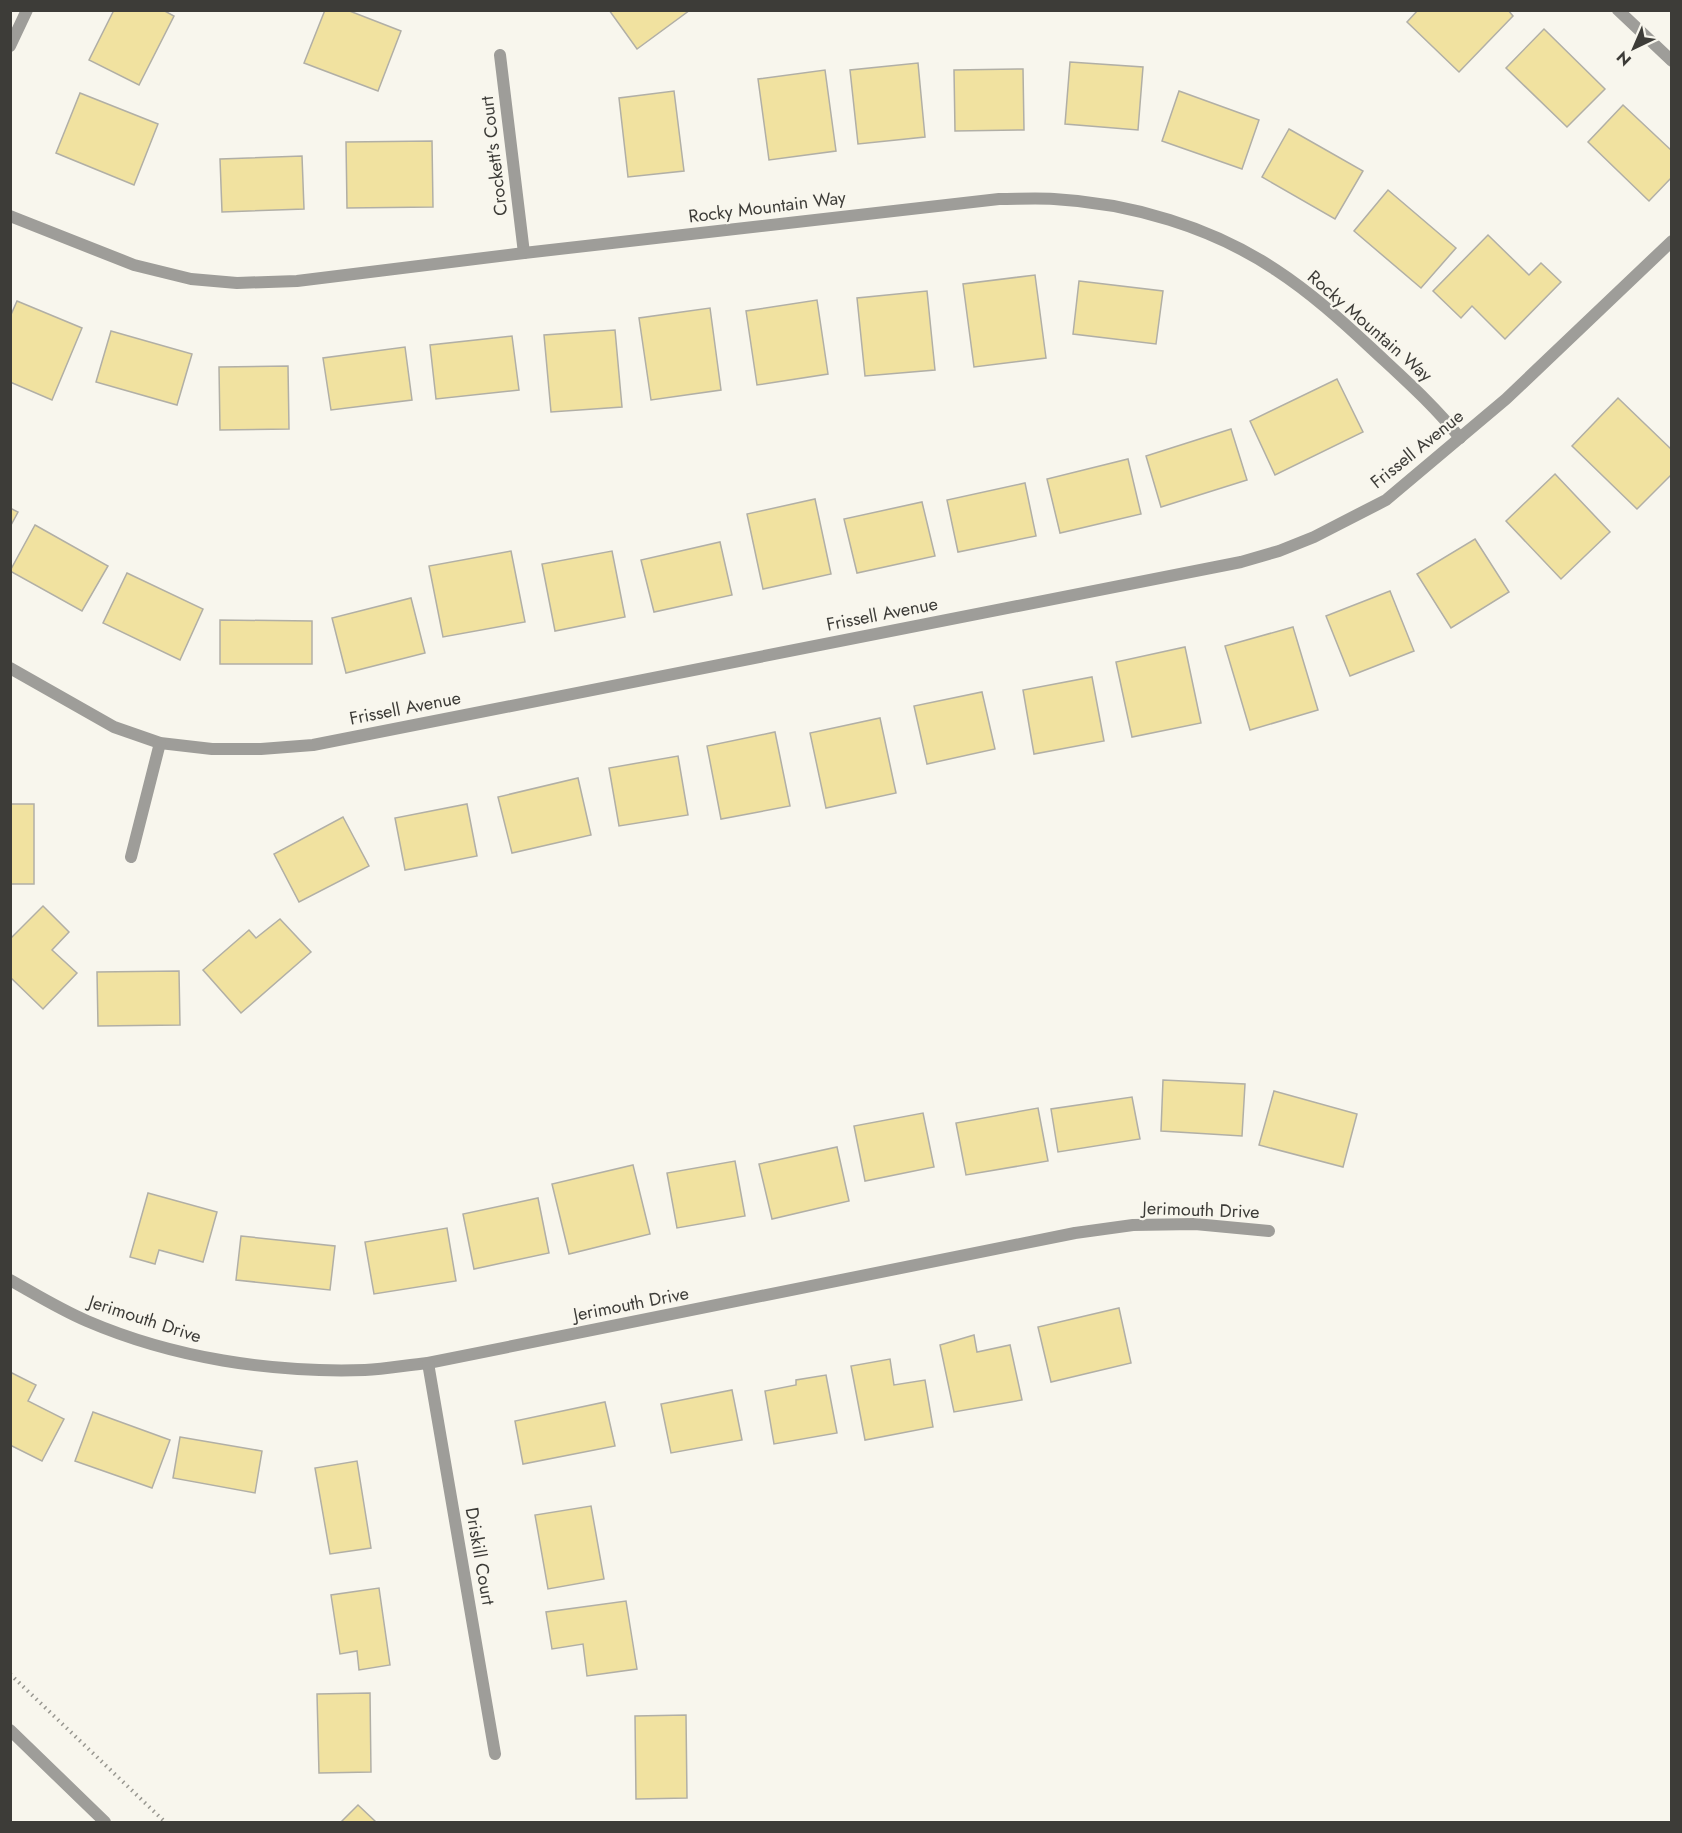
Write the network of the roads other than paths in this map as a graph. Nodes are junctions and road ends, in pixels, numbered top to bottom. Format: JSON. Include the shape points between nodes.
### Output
{"nodes":[{"id":1,"x":27,"y":10,"type":"edge"},
{"id":2,"x":1618,"y":10,"type":"edge"},
{"id":3,"x":10,"y":46,"type":"edge"},
{"id":4,"x":500,"y":55,"type":"dead end"},
{"id":5,"x":1671,"y":61,"type":"edge"},
{"id":6,"x":10,"y":216,"type":"edge"},
{"id":7,"x":1671,"y":242,"type":"edge"},
{"id":8,"x":524,"y":253,"type":"junction"},
{"id":9,"x":1460,"y":438,"type":"junction"},
{"id":10,"x":10,"y":668,"type":"edge"},
{"id":11,"x":160,"y":743,"type":"junction"},
{"id":12,"x":131,"y":857,"type":"dead end"},
{"id":13,"x":1269,"y":1231,"type":"dead end"},
{"id":14,"x":10,"y":1280,"type":"edge"},
{"id":15,"x":428,"y":1363,"type":"junction"},
{"id":16,"x":10,"y":1730,"type":"edge"},
{"id":17,"x":495,"y":1754,"type":"dead end"},
{"id":18,"x":105,"y":1822,"type":"edge"}],
"edges":[{"from":1,"to":3,"type":"street"},
{"from":2,"to":5,"type":"street"},
{"from":4,"to":8,"type":"street","name":"Crockett's Court"},
{"from":6,"to":8,"type":"street","name":"Rocky Mountain Way","via":[[134,265],[191,279],[237,283],[297,281]]},
{"from":7,"to":9,"type":"street","name":"Frissell Avenue"},
{"from":8,"to":9,"type":"street","name":"Rocky Mountain Way","via":[[999,199],[1053,198],[1096,203],[1191,227],[1240,248],[1276,270],[1340,320],[1439,412]]},
{"from":9,"to":11,"type":"street","name":"Frissell Avenue","via":[[1386,500],[1314,537],[1241,562],[313,745],[212,750]]},
{"from":10,"to":11,"type":"street","name":"Frissell Avenue","via":[[114,727]]},
{"from":11,"to":12,"type":"street"},
{"from":13,"to":15,"type":"street","name":"Jerimouth Drive","via":[[1195,1224],[1133,1225],[1075,1233]]},
{"from":14,"to":15,"type":"street","name":"Jerimouth Drive","via":[[87,1321],[144,1342],[204,1357],[312,1370],[366,1370]]},
{"from":15,"to":17,"type":"street","name":"Driskill Court"},
{"from":16,"to":18,"type":"street"}]}
